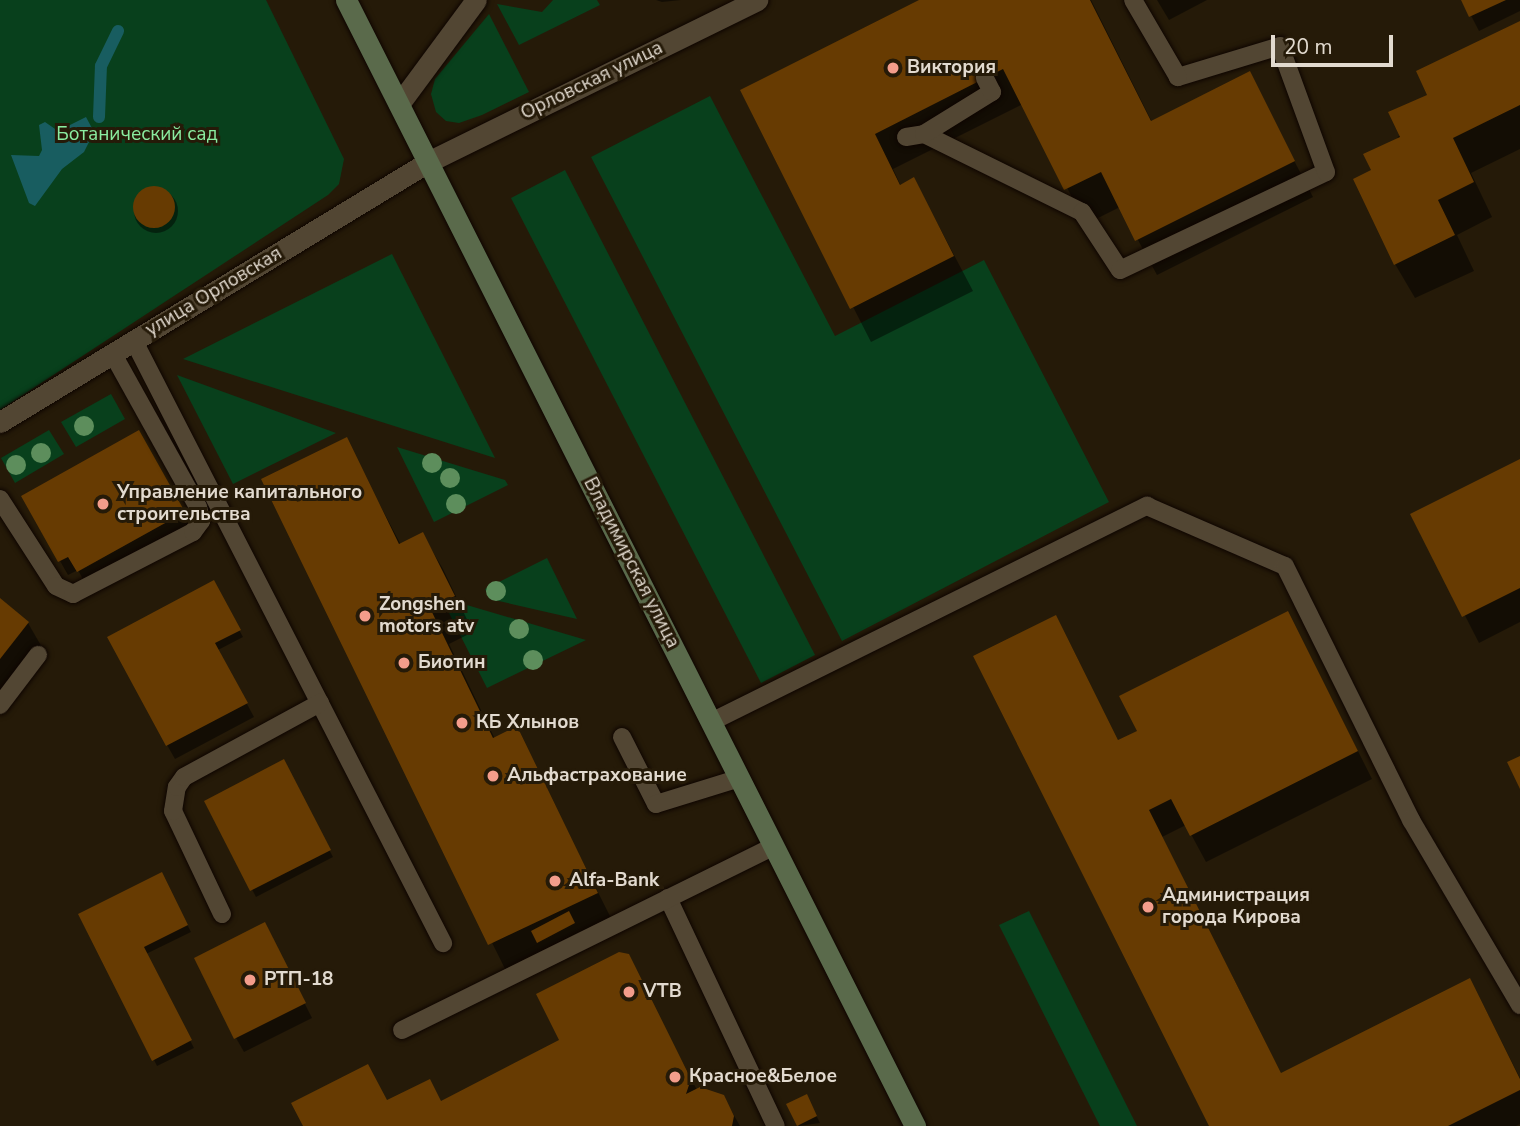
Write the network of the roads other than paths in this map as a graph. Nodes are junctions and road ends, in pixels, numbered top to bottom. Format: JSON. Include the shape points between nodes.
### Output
{"nodes":[{"id":1,"x":345,"y":0,"type":"edge"},
{"id":2,"x":475,"y":0,"type":"edge"},
{"id":3,"x":757,"y":0,"type":"edge"},
{"id":4,"x":1133,"y":0,"type":"edge"},
{"id":5,"x":985,"y":78,"type":"dead end"},
{"id":6,"x":399,"y":104,"type":"junction"},
{"id":7,"x":428,"y":162,"type":"junction"},
{"id":8,"x":134,"y":341,"type":"junction"},
{"id":9,"x":113,"y":354,"type":"junction"},
{"id":10,"x":0,"y":422,"type":"edge"},
{"id":11,"x":0,"y":499,"type":"edge"},
{"id":12,"x":38,"y":655,"type":"dead end"},
{"id":13,"x":320,"y":703,"type":"junction"},
{"id":14,"x":0,"y":705,"type":"edge"},
{"id":15,"x":711,"y":722,"type":"junction"},
{"id":16,"x":622,"y":737,"type":"dead end"},
{"id":17,"x":740,"y":778,"type":"junction"},
{"id":18,"x":774,"y":846,"type":"junction"},
{"id":19,"x":668,"y":898,"type":"junction"},
{"id":20,"x":222,"y":914,"type":"dead end"},
{"id":21,"x":443,"y":943,"type":"dead end"},
{"id":22,"x":1520,"y":1005,"type":"edge"},
{"id":23,"x":402,"y":1030,"type":"dead end"},
{"id":24,"x":776,"y":1126,"type":"edge"},
{"id":25,"x":915,"y":1126,"type":"edge"}],
"edges":[{"from":1,"to":6,"type":"main road","name":"Владимирская улица"},
{"from":2,"to":6,"type":"street"},
{"from":3,"to":7,"type":"street","name":"Орловская улица"},
{"from":4,"to":5,"type":"lane","via":[[1178,77],[1280,46],[1326,173],[1120,270],[1083,212],[915,136],[992,92]]},
{"from":6,"to":7,"type":"main road","name":"Владимирская улица"},
{"from":7,"to":8,"type":"street","name":"улица Орловская"},
{"from":7,"to":15,"type":"main road","name":"Владимирская улица"},
{"from":8,"to":9,"type":"street","name":"улица Орловская"},
{"from":8,"to":13,"type":"lane"},
{"from":9,"to":10,"type":"street","name":"улица Орловская"},
{"from":9,"to":11,"type":"lane","via":[[198,507],[201,522],[193,532],[73,594],[56,586]]},
{"from":12,"to":14,"type":"lane"},
{"from":13,"to":20,"type":"lane","via":[[184,777],[177,787],[173,811]]},
{"from":13,"to":21,"type":"lane"},
{"from":15,"to":17,"type":"main road","name":"Владимирская улица"},
{"from":15,"to":22,"type":"lane","via":[[1147,506],[1285,566],[1412,820]]},
{"from":16,"to":17,"type":"lane","via":[[656,804]]},
{"from":17,"to":18,"type":"main road","name":"Владимирская улица"},
{"from":18,"to":19,"type":"lane"},
{"from":18,"to":25,"type":"main road","name":"Владимирская улица"},
{"from":19,"to":23,"type":"lane"},
{"from":19,"to":24,"type":"lane"}]}
